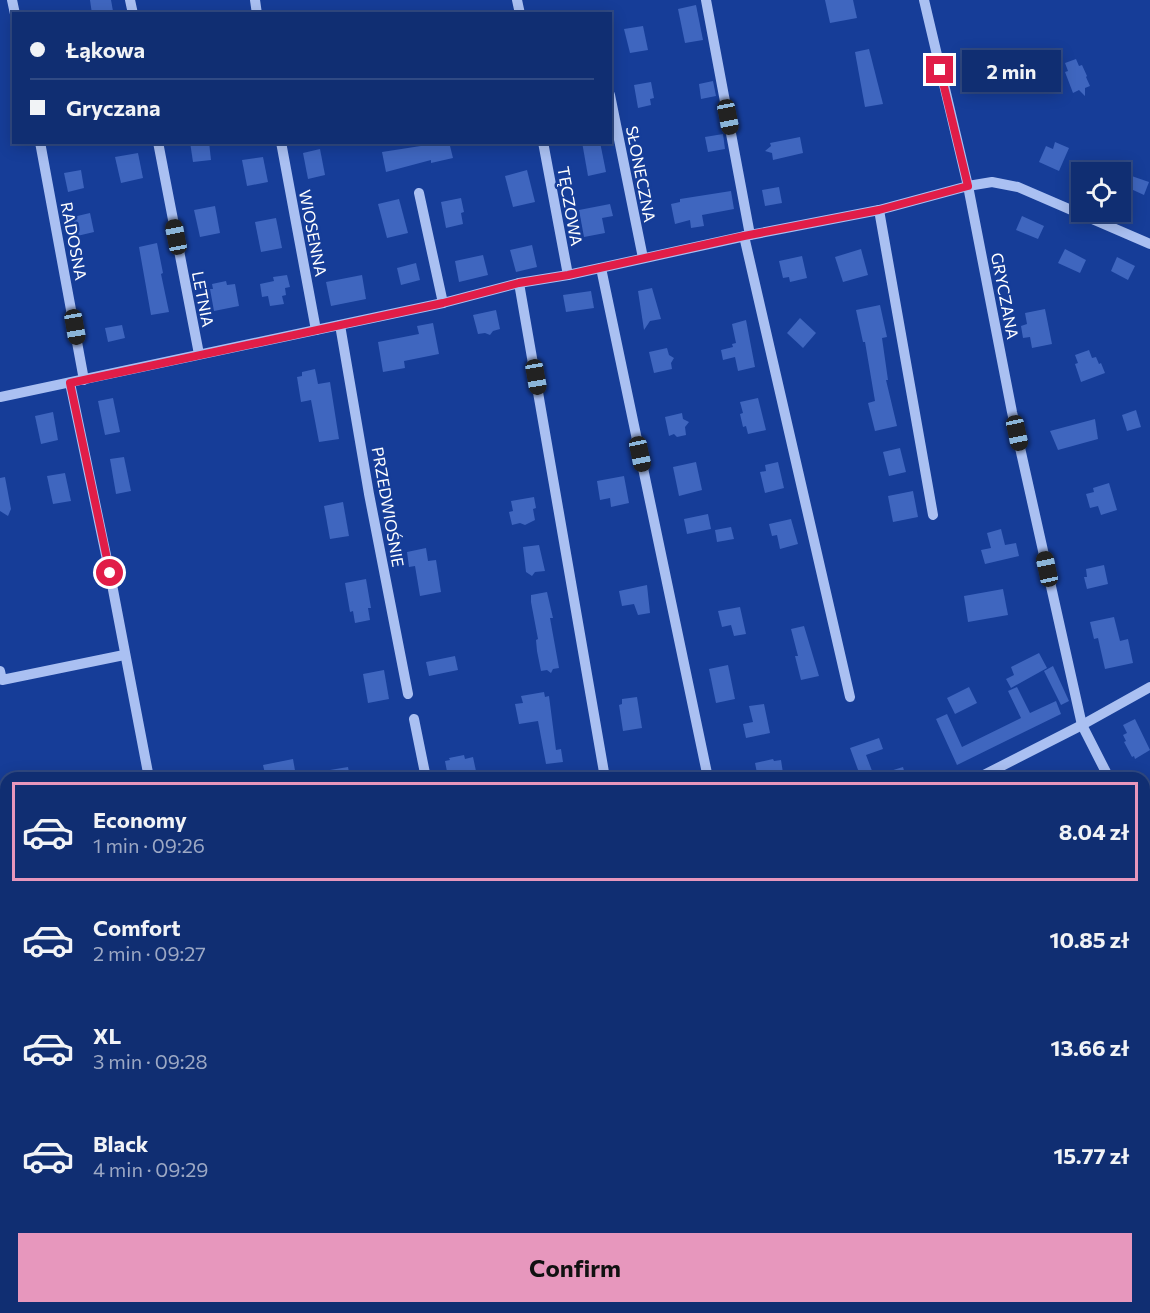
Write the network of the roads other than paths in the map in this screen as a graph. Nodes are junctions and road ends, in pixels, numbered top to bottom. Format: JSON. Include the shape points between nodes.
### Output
{"nodes":[{"id":1,"x":706,"y":0,"type":"edge"},
{"id":2,"x":924,"y":0,"type":"edge"},
{"id":3,"x":612,"y":105,"type":"edge"},
{"id":4,"x":40,"y":144,"type":"edge"},
{"id":5,"x":158,"y":144,"type":"edge"},
{"id":6,"x":281,"y":144,"type":"edge"},
{"id":7,"x":543,"y":144,"type":"edge"},
{"id":8,"x":968,"y":186,"type":"junction"},
{"id":9,"x":419,"y":193,"type":"dead end"},
{"id":10,"x":879,"y":210,"type":"junction"},
{"id":11,"x":747,"y":235,"type":"junction"},
{"id":12,"x":1150,"y":244,"type":"edge"},
{"id":13,"x":643,"y":258,"type":"junction"},
{"id":14,"x":601,"y":268,"type":"junction"},
{"id":15,"x":568,"y":275,"type":"junction"},
{"id":16,"x":519,"y":283,"type":"junction"},
{"id":17,"x":443,"y":303,"type":"junction"},
{"id":18,"x":340,"y":325,"type":"junction"},
{"id":19,"x":316,"y":330,"type":"junction"},
{"id":20,"x":199,"y":354,"type":"junction"},
{"id":21,"x":84,"y":380,"type":"junction"},
{"id":22,"x":70,"y":383,"type":"junction"},
{"id":23,"x":0,"y":397,"type":"edge"},
{"id":24,"x":933,"y":515,"type":"dead end"},
{"id":25,"x":124,"y":655,"type":"junction"},
{"id":26,"x":1,"y":675,"type":"edge"},
{"id":27,"x":1150,"y":687,"type":"edge"},
{"id":28,"x":408,"y":694,"type":"dead end"},
{"id":29,"x":850,"y":697,"type":"dead end"},
{"id":30,"x":414,"y":719,"type":"dead end"},
{"id":31,"x":1082,"y":725,"type":"junction"},
{"id":32,"x":148,"y":772,"type":"edge"},
{"id":33,"x":425,"y":772,"type":"edge"},
{"id":34,"x":604,"y":772,"type":"edge"},
{"id":35,"x":707,"y":772,"type":"edge"},
{"id":36,"x":990,"y":772,"type":"edge"},
{"id":37,"x":1106,"y":772,"type":"edge"}],
"edges":[{"from":1,"to":11,"type":"street"},
{"from":2,"to":8,"type":"street","name":"GRYCZANA"},
{"from":3,"to":13,"type":"street","name":"SŁONECZNA"},
{"from":4,"to":21,"type":"street","name":"RADOSNA"},
{"from":5,"to":20,"type":"street","name":"LETNIA"},
{"from":6,"to":19,"type":"street","name":"WIOSENNA"},
{"from":7,"to":15,"type":"street","name":"TĘCZOWA"},
{"from":8,"to":10,"type":"street"},
{"from":8,"to":12,"type":"street","via":[[992,182],[1018,187]]},
{"from":8,"to":31,"type":"street","name":"GRYCZANA","via":[[1012,412]]},
{"from":9,"to":17,"type":"street"},
{"from":10,"to":11,"type":"street"},
{"from":10,"to":24,"type":"street"},
{"from":11,"to":13,"type":"street"},
{"from":11,"to":29,"type":"street"},
{"from":13,"to":14,"type":"street"},
{"from":14,"to":15,"type":"street"},
{"from":14,"to":35,"type":"street"},
{"from":15,"to":16,"type":"street"},
{"from":16,"to":17,"type":"street"},
{"from":16,"to":34,"type":"street"},
{"from":17,"to":18,"type":"street"},
{"from":18,"to":19,"type":"street"},
{"from":18,"to":28,"type":"street","name":"PRZEDWIOŚNIE"},
{"from":19,"to":20,"type":"street"},
{"from":20,"to":21,"type":"street"},
{"from":21,"to":22,"type":"street"},
{"from":22,"to":23,"type":"street"},
{"from":22,"to":25,"type":"street"},
{"from":25,"to":26,"type":"street"},
{"from":25,"to":32,"type":"street"},
{"from":27,"to":31,"type":"street"},
{"from":30,"to":33,"type":"street"},
{"from":31,"to":36,"type":"street"},
{"from":31,"to":37,"type":"street","name":"GRYCZANA"}]}
